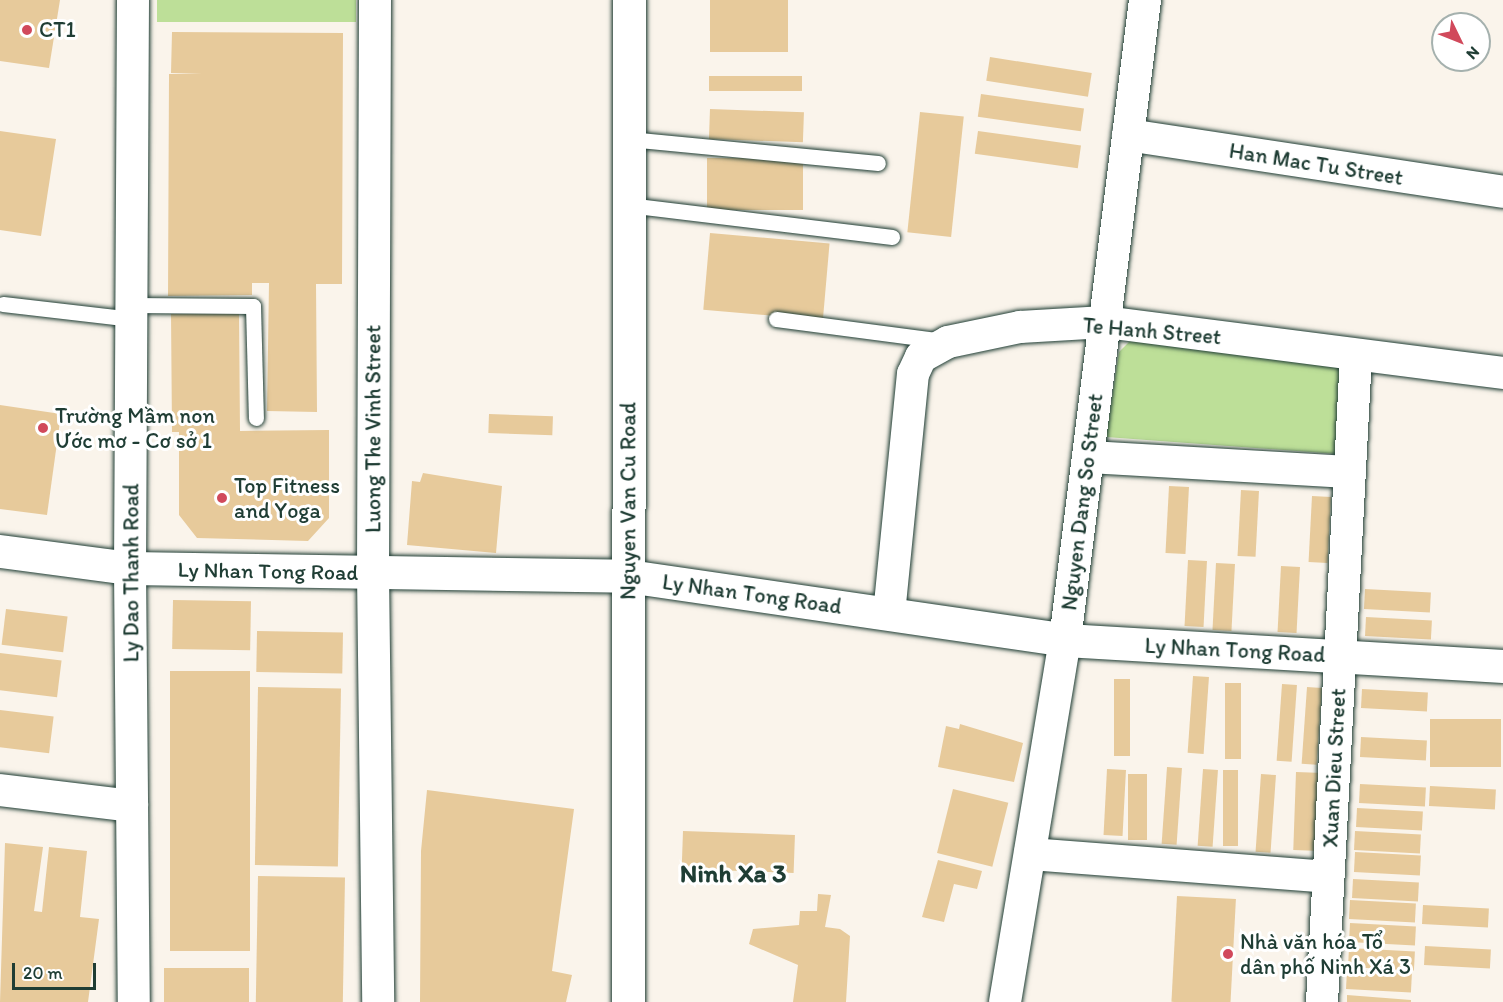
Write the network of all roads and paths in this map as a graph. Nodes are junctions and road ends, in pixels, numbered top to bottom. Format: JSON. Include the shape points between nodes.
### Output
{"nodes":[{"id":1,"x":133,"y":0,"type":"edge"},
{"id":2,"x":375,"y":0,"type":"edge"},
{"id":3,"x":629,"y":0,"type":"edge"},
{"id":4,"x":1144,"y":0,"type":"edge"},
{"id":5,"x":1128,"y":135,"type":"junction"},
{"id":6,"x":629,"y":139,"type":"junction"},
{"id":7,"x":878,"y":163,"type":"dead end"},
{"id":8,"x":1503,"y":192,"type":"edge"},
{"id":9,"x":628,"y":205,"type":"junction"},
{"id":10,"x":892,"y":237,"type":"dead end"},
{"id":11,"x":3,"y":304,"type":"dead end"},
{"id":12,"x":132,"y":312,"type":"junction"},
{"id":13,"x":776,"y":319,"type":"dead end"},
{"id":14,"x":1105,"y":322,"type":"junction"},
{"id":15,"x":948,"y":342,"type":"junction"},
{"id":16,"x":1356,"y":355,"type":"junction"},
{"id":17,"x":1503,"y":373,"type":"edge"},
{"id":18,"x":256,"y":418,"type":"dead end"},
{"id":19,"x":1088,"y":456,"type":"junction"},
{"id":20,"x":1350,"y":472,"type":"junction"},
{"id":21,"x":0,"y":551,"type":"edge"},
{"id":22,"x":130,"y":568,"type":"junction"},
{"id":23,"x":373,"y":573,"type":"junction"},
{"id":24,"x":628,"y":576,"type":"junction"},
{"id":25,"x":889,"y":614,"type":"junction"},
{"id":26,"x":1065,"y":640,"type":"junction"},
{"id":27,"x":1341,"y":657,"type":"junction"},
{"id":28,"x":1503,"y":666,"type":"edge"},
{"id":29,"x":0,"y":790,"type":"edge"},
{"id":30,"x":132,"y":806,"type":"junction"},
{"id":31,"x":1030,"y":854,"type":"junction"},
{"id":32,"x":1328,"y":877,"type":"junction"},
{"id":33,"x":134,"y":1002,"type":"edge"},
{"id":34,"x":378,"y":1002,"type":"edge"},
{"id":35,"x":628,"y":1002,"type":"edge"},
{"id":36,"x":1005,"y":1002,"type":"edge"},
{"id":37,"x":1322,"y":1002,"type":"edge"}],
"edges":[{"from":1,"to":12,"type":"street","name":"Ly Dao Thanh Road"},
{"from":2,"to":23,"type":"street","name":"Luong The Vinh Street"},
{"from":3,"to":6,"type":"street","name":"Nguyen Van Cu Road"},
{"from":4,"to":5,"type":"street","name":"Nguyen Dang So Street"},
{"from":5,"to":8,"type":"street","name":"Han Mac Tu Street"},
{"from":5,"to":14,"type":"street","name":"Nguyen Dang So Street"},
{"from":6,"to":7,"type":"lane"},
{"from":6,"to":9,"type":"street","name":"Nguyen Van Cu Road"},
{"from":9,"to":10,"type":"lane"},
{"from":9,"to":24,"type":"street","name":"Nguyen Van Cu Road"},
{"from":11,"to":12,"type":"lane"},
{"from":12,"to":18,"type":"lane","via":[[253,306]]},
{"from":12,"to":22,"type":"street","name":"Ly Dao Thanh Road"},
{"from":13,"to":15,"type":"lane"},
{"from":14,"to":15,"type":"street","name":"Te Hanh Street","via":[[1020,327]]},
{"from":14,"to":16,"type":"street","name":"Te Hanh Street"},
{"from":14,"to":19,"type":"street","name":"Nguyen Dang So Street"},
{"from":15,"to":25,"type":"street","name":"Te Hanh Street","via":[[921,357],[913,374]]},
{"from":16,"to":17,"type":"street","name":"Te Hanh Street"},
{"from":16,"to":20,"type":"street","name":"Xuan Dieu Street"},
{"from":19,"to":20,"type":"street"},
{"from":19,"to":26,"type":"street","name":"Nguyen Dang So Street"},
{"from":20,"to":27,"type":"street","name":"Xuan Dieu Street"},
{"from":21,"to":22,"type":"street","name":"Ly Nhan Tong Road"},
{"from":22,"to":23,"type":"street","name":"Ly Nhan Tong Road"},
{"from":22,"to":30,"type":"street","name":"Ly Dao Thanh Road"},
{"from":23,"to":24,"type":"street","name":"Ly Nhan Tong Road"},
{"from":23,"to":34,"type":"street","name":"Luong The Vinh Street"},
{"from":24,"to":25,"type":"street","name":"Ly Nhan Tong Road"},
{"from":24,"to":35,"type":"street","name":"Nguyen Van Cu Road"},
{"from":25,"to":26,"type":"street","name":"Ly Nhan Tong Road"},
{"from":26,"to":27,"type":"street","name":"Ly Nhan Tong Road"},
{"from":26,"to":31,"type":"street","name":"Nguyen Dang So Street"},
{"from":27,"to":28,"type":"street","name":"Ly Nhan Tong Road"},
{"from":27,"to":32,"type":"street","name":"Xuan Dieu Street"},
{"from":29,"to":30,"type":"street"},
{"from":30,"to":33,"type":"street","name":"Ly Dao Thanh Road"},
{"from":31,"to":32,"type":"street"},
{"from":31,"to":36,"type":"street","name":"Nguyen Dang So Street"},
{"from":32,"to":37,"type":"street","name":"Xuan Dieu Street"}]}
